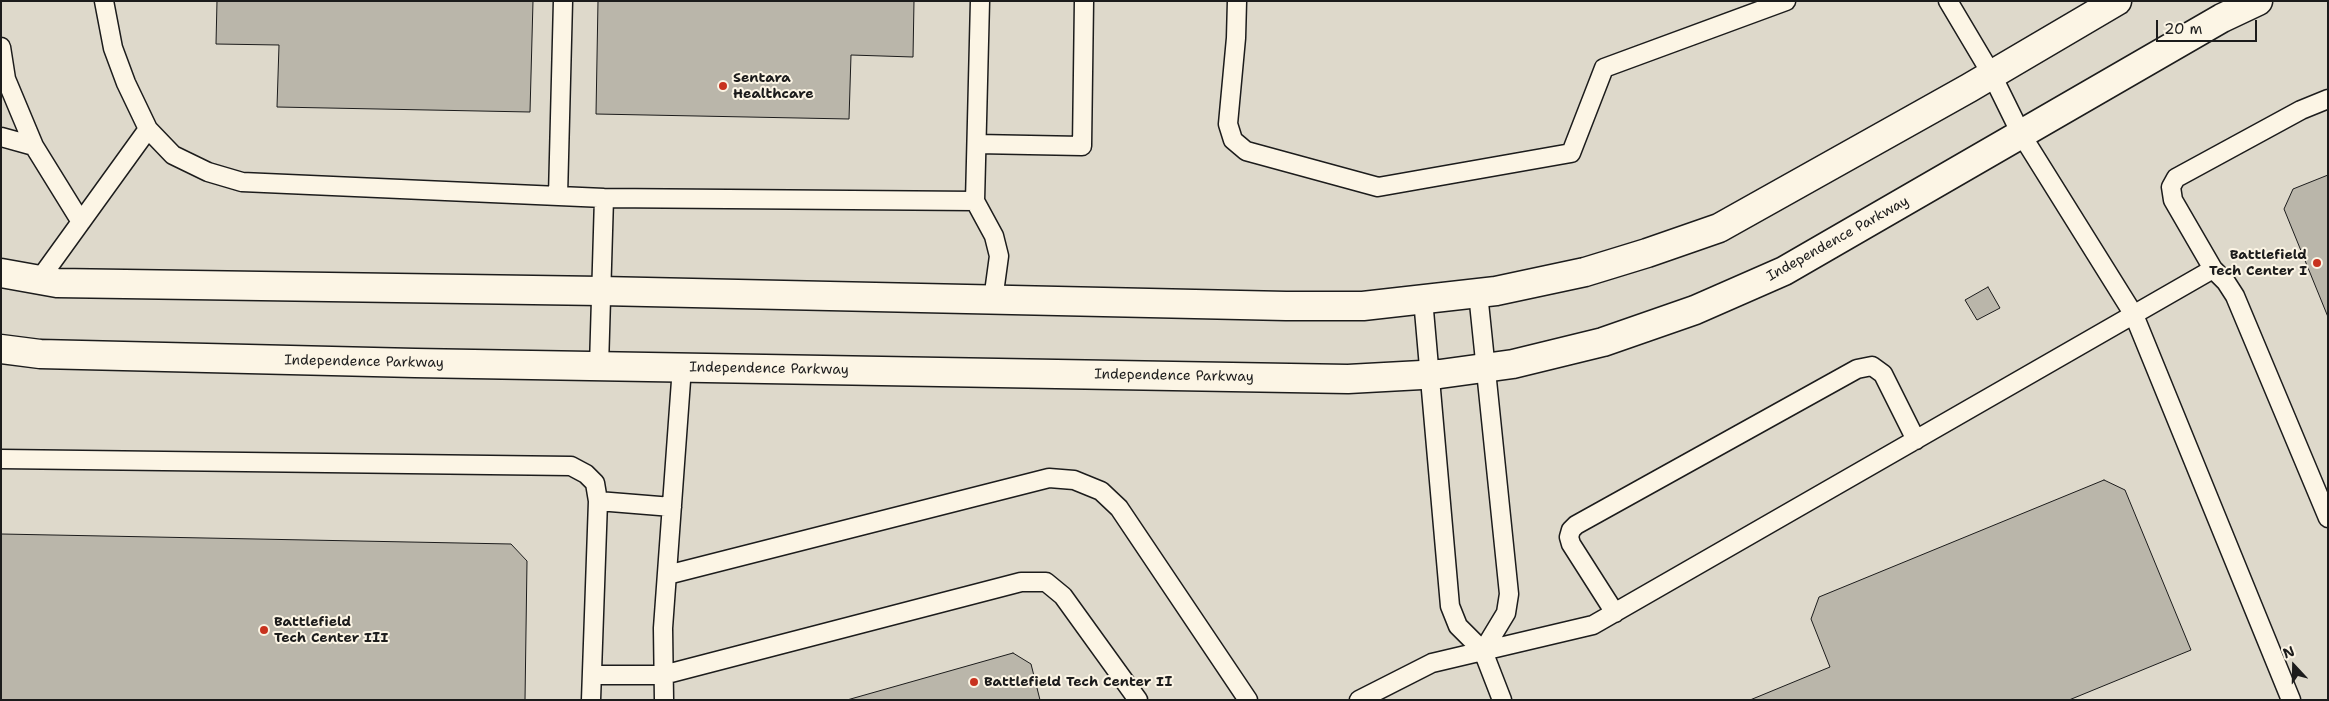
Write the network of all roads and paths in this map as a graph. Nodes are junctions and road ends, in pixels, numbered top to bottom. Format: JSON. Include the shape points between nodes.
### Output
{"nodes":[{"id":1,"x":104,"y":1,"type":"edge"},
{"id":2,"x":563,"y":1,"type":"edge"},
{"id":3,"x":980,"y":1,"type":"edge"},
{"id":4,"x":1084,"y":1,"type":"edge"},
{"id":5,"x":1236,"y":1,"type":"edge"},
{"id":6,"x":1786,"y":1,"type":"edge"},
{"id":7,"x":1948,"y":1,"type":"edge"},
{"id":8,"x":2117,"y":1,"type":"edge"},
{"id":9,"x":2258,"y":1,"type":"edge"},
{"id":10,"x":1,"y":48,"type":"edge"},
{"id":11,"x":1992,"y":75,"type":"junction"},
{"id":12,"x":2328,"y":99,"type":"edge"},
{"id":13,"x":148,"y":129,"type":"junction"},
{"id":14,"x":2021,"y":134,"type":"junction"},
{"id":15,"x":1,"y":137,"type":"edge"},
{"id":16,"x":977,"y":144,"type":"junction"},
{"id":17,"x":34,"y":146,"type":"junction"},
{"id":18,"x":558,"y":196,"type":"junction"},
{"id":19,"x":604,"y":198,"type":"junction"},
{"id":20,"x":975,"y":201,"type":"junction"},
{"id":21,"x":81,"y":222,"type":"junction"},
{"id":22,"x":2213,"y":269,"type":"junction"},
{"id":23,"x":1,"y":273,"type":"edge"},
{"id":24,"x":39,"y":280,"type":"junction"},
{"id":25,"x":601,"y":291,"type":"junction"},
{"id":26,"x":1478,"y":293,"type":"junction"},
{"id":27,"x":1423,"y":299,"type":"junction"},
{"id":28,"x":994,"y":300,"type":"junction"},
{"id":29,"x":2134,"y":315,"type":"junction"},
{"id":30,"x":1,"y":349,"type":"edge"},
{"id":31,"x":599,"y":366,"type":"junction"},
{"id":32,"x":682,"y":367,"type":"junction"},
{"id":33,"x":1486,"y":368,"type":"junction"},
{"id":34,"x":1430,"y":374,"type":"junction"},
{"id":35,"x":1916,"y":440,"type":"junction"},
{"id":36,"x":1,"y":459,"type":"edge"},
{"id":37,"x":598,"y":501,"type":"junction"},
{"id":38,"x":672,"y":507,"type":"junction"},
{"id":39,"x":2328,"y":518,"type":"edge"},
{"id":40,"x":667,"y":575,"type":"junction"},
{"id":41,"x":1615,"y":613,"type":"junction"},
{"id":42,"x":1483,"y":651,"type":"junction"},
{"id":43,"x":592,"y":675,"type":"junction"},
{"id":44,"x":663,"y":675,"type":"junction"},
{"id":45,"x":592,"y":700,"type":"edge"},
{"id":46,"x":664,"y":700,"type":"edge"},
{"id":47,"x":1138,"y":700,"type":"edge"},
{"id":48,"x":1248,"y":700,"type":"edge"},
{"id":49,"x":1358,"y":700,"type":"edge"},
{"id":50,"x":1502,"y":700,"type":"edge"},
{"id":51,"x":2291,"y":700,"type":"edge"}],
"edges":[{"from":1,"to":13,"type":"lane","via":[[113,48]]},
{"from":2,"to":18,"type":"lane"},
{"from":3,"to":16,"type":"lane"},
{"from":4,"to":16,"type":"lane","via":[[1082,146]]},
{"from":5,"to":6,"type":"lane","via":[[1228,124],[1233,140],[1246,151],[1378,186],[1571,153],[1604,68]]},
{"from":7,"to":11,"type":"lane"},
{"from":8,"to":11,"type":"street"},
{"from":9,"to":14,"type":"street","name":"Independence Parkway","via":[[2222,18]]},
{"from":10,"to":17,"type":"lane","via":[[6,79]]},
{"from":11,"to":14,"type":"lane"},
{"from":11,"to":26,"type":"street","via":[[1719,228],[1585,272]]},
{"from":12,"to":22,"type":"lane","via":[[2301,110],[2176,178],[2172,187],[2173,200]]},
{"from":13,"to":18,"type":"lane","via":[[173,155],[208,172],[242,182]]},
{"from":13,"to":21,"type":"lane"},
{"from":14,"to":29,"type":"lane"},
{"from":14,"to":33,"type":"street","name":"Independence Parkway","via":[[1784,271],[1704,306],[1603,342]]},
{"from":15,"to":17,"type":"lane"},
{"from":16,"to":20,"type":"lane"},
{"from":17,"to":21,"type":"lane"},
{"from":18,"to":19,"type":"lane"},
{"from":19,"to":20,"type":"lane"},
{"from":19,"to":25,"type":"lane"},
{"from":20,"to":28,"type":"lane","via":[[994,236],[1000,256]]},
{"from":21,"to":24,"type":"lane"},
{"from":22,"to":29,"type":"lane"},
{"from":22,"to":39,"type":"lane","via":[[2234,296]]},
{"from":23,"to":24,"type":"street"},
{"from":24,"to":25,"type":"street"},
{"from":25,"to":28,"type":"street"},
{"from":25,"to":31,"type":"lane"},
{"from":26,"to":27,"type":"street"},
{"from":26,"to":33,"type":"lane"},
{"from":27,"to":28,"type":"street","via":[[1364,306]]},
{"from":27,"to":34,"type":"lane"},
{"from":29,"to":35,"type":"lane"},
{"from":29,"to":51,"type":"lane"},
{"from":30,"to":31,"type":"street","name":"Independence Parkway","via":[[40,354]]},
{"from":31,"to":32,"type":"street","name":"Independence Parkway"},
{"from":32,"to":34,"type":"street","name":"Independence Parkway","via":[[1348,379]]},
{"from":32,"to":38,"type":"lane"},
{"from":33,"to":34,"type":"street","name":"Independence Parkway"},
{"from":33,"to":42,"type":"lane","via":[[1509,594],[1506,613]]},
{"from":34,"to":42,"type":"lane","via":[[1450,606],[1458,626]]},
{"from":35,"to":41,"type":"lane"},
{"from":35,"to":41,"type":"lane","via":[[1883,374],[1872,366],[1856,369],[1576,525],[1569,537],[1571,544]]},
{"from":36,"to":37,"type":"lane","via":[[571,466],[595,483]]},
{"from":37,"to":38,"type":"lane"},
{"from":37,"to":43,"type":"lane"},
{"from":38,"to":40,"type":"lane"},
{"from":40,"to":44,"type":"lane"},
{"from":40,"to":48,"type":"lane","via":[[1049,478],[1074,480],[1101,492],[1119,508]]},
{"from":41,"to":42,"type":"lane","via":[[1593,625]]},
{"from":42,"to":49,"type":"lane","via":[[1432,663]]},
{"from":42,"to":50,"type":"lane"},
{"from":43,"to":44,"type":"lane"},
{"from":43,"to":45,"type":"lane"},
{"from":44,"to":46,"type":"lane"},
{"from":44,"to":47,"type":"lane","via":[[1021,582],[1046,582],[1063,596]]}]}
